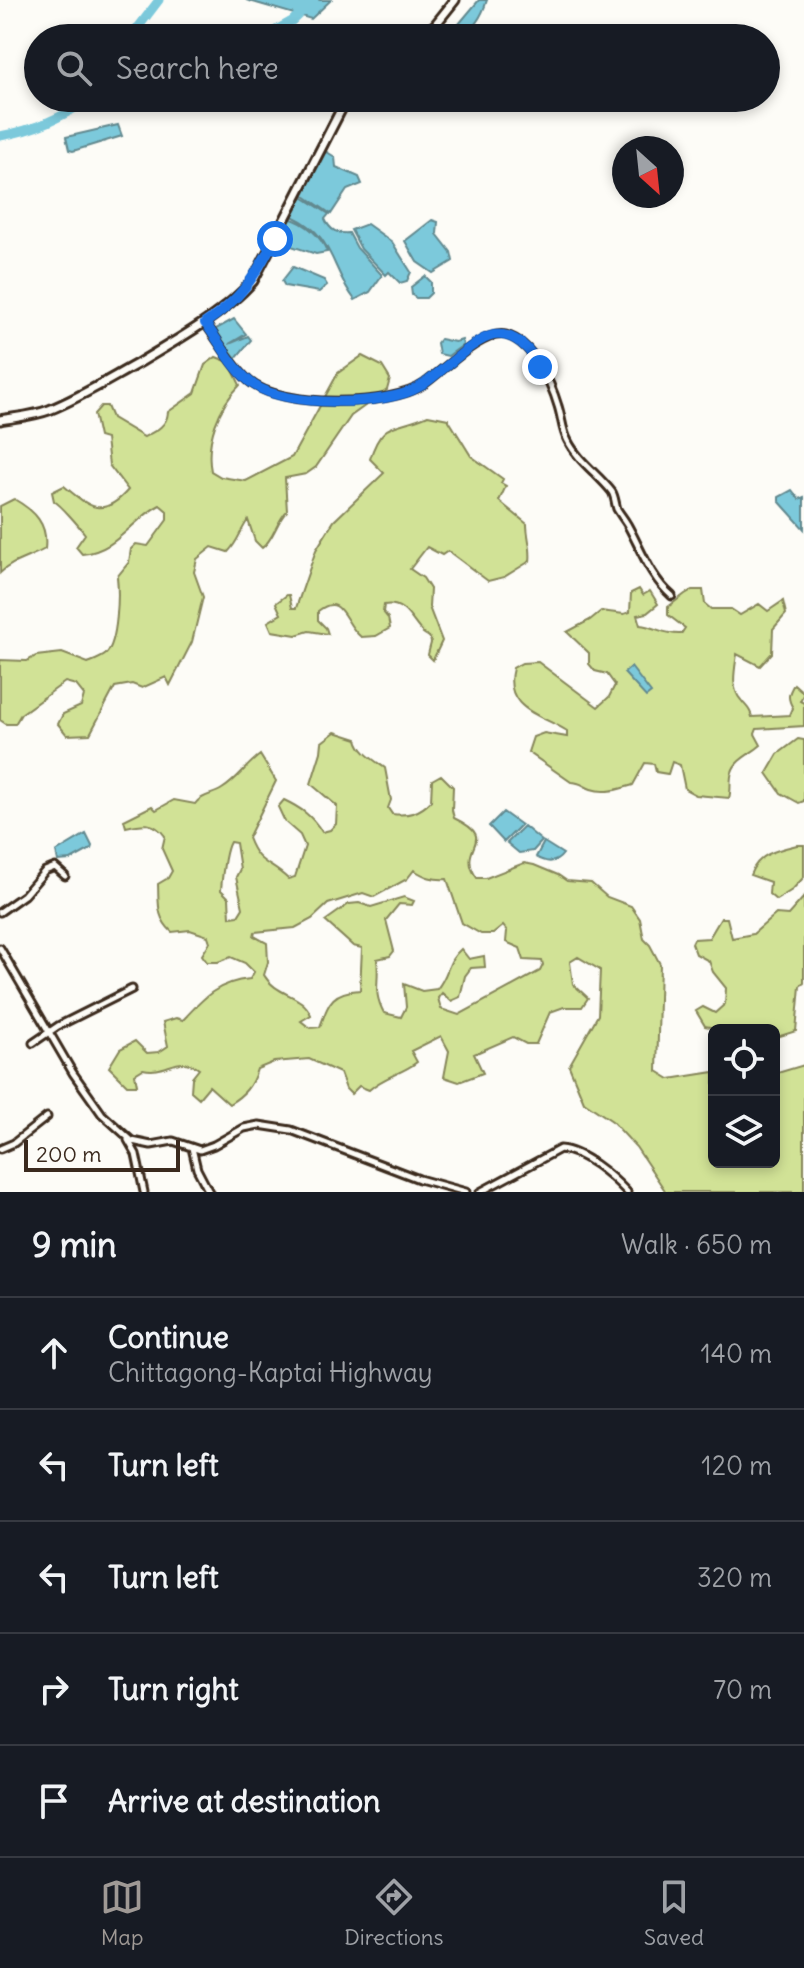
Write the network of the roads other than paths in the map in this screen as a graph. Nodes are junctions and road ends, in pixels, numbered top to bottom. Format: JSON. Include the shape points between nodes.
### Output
{"nodes":[{"id":1,"x":455,"y":0,"type":"edge"},
{"id":2,"x":436,"y":24,"type":"edge"},
{"id":3,"x":340,"y":112,"type":"edge"},
{"id":4,"x":205,"y":323,"type":"junction"},
{"id":5,"x":0,"y":420,"type":"edge"},
{"id":6,"x":672,"y":596,"type":"dead end"},
{"id":7,"x":65,"y":876,"type":"dead end"},
{"id":8,"x":0,"y":912,"type":"edge"},
{"id":9,"x":0,"y":948,"type":"edge"},
{"id":10,"x":132,"y":989,"type":"dead end"},
{"id":11,"x":50,"y":1031,"type":"junction"},
{"id":12,"x":33,"y":1043,"type":"dead end"},
{"id":13,"x":47,"y":1117,"type":"dead end"},
{"id":14,"x":126,"y":1137,"type":"junction"},
{"id":15,"x":192,"y":1148,"type":"junction"},
{"id":16,"x":0,"y":1149,"type":"edge"},
{"id":17,"x":144,"y":1192,"type":"edge"},
{"id":18,"x":209,"y":1192,"type":"edge"},
{"id":19,"x":466,"y":1192,"type":"edge"},
{"id":20,"x":480,"y":1192,"type":"edge"},
{"id":21,"x":627,"y":1192,"type":"edge"}],
"edges":[{"from":1,"to":2,"type":"main road"},
{"from":3,"to":4,"type":"main road","via":[[253,281]]},
{"from":4,"to":5,"type":"main road","via":[[67,403]]},
{"from":4,"to":6,"type":"street","via":[[257,387],[288,399],[334,402],[391,398],[415,389],[485,338],[513,339],[533,355],[558,404],[568,442],[612,492],[642,555]]},
{"from":7,"to":8,"type":"street","via":[[55,867],[48,869]]},
{"from":9,"to":11,"type":"street"},
{"from":10,"to":11,"type":"street"},
{"from":11,"to":12,"type":"street"},
{"from":11,"to":14,"type":"street","via":[[102,1114]]},
{"from":13,"to":16,"type":"street"},
{"from":14,"to":15,"type":"street","via":[[146,1145],[173,1141]]},
{"from":14,"to":17,"type":"street","via":[[136,1154]]},
{"from":15,"to":18,"type":"street"},
{"from":15,"to":19,"type":"street","via":[[208,1148],[259,1125],[291,1130]]},
{"from":20,"to":21,"type":"street","via":[[560,1149],[602,1170]]}]}
